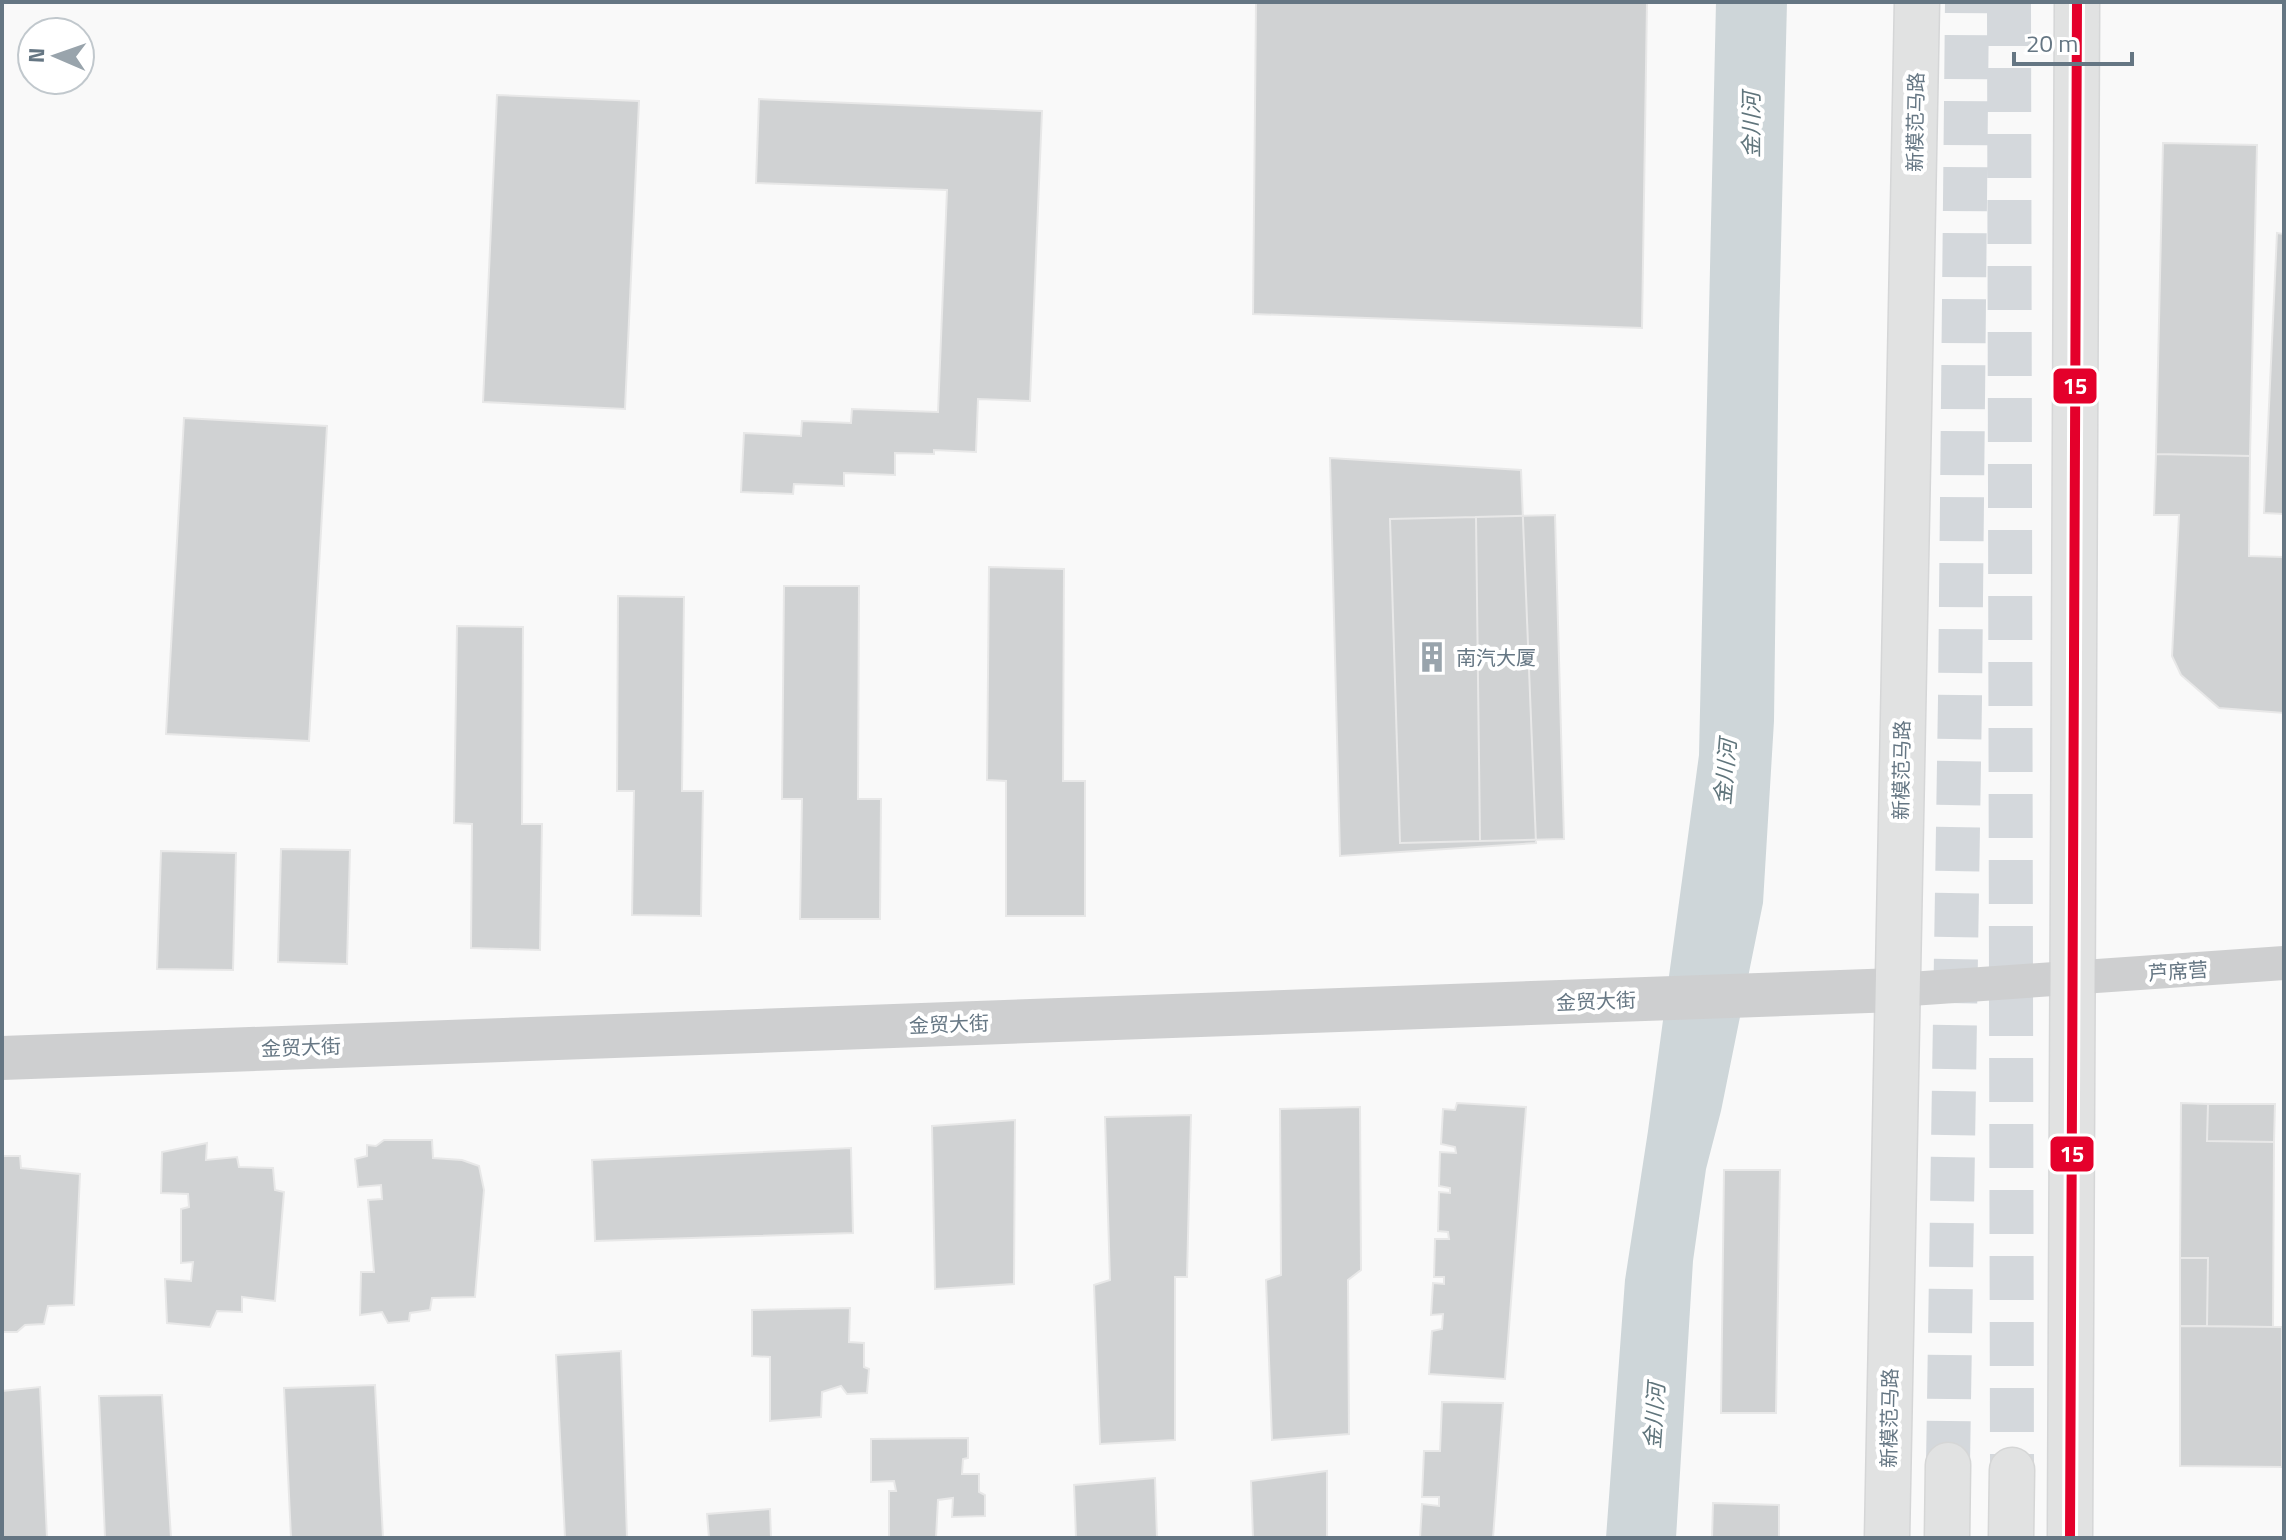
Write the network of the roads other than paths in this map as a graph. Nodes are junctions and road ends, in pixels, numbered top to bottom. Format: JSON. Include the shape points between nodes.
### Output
{"nodes":[{"id":1,"x":1917,"y":2,"type":"edge"},
{"id":2,"x":2077,"y":2,"type":"edge"},
{"id":3,"x":2284,"y":963,"type":"edge"},
{"id":4,"x":2071,"y":979,"type":"junction"},
{"id":5,"x":1896,"y":990,"type":"junction"},
{"id":6,"x":2,"y":1058,"type":"edge"},
{"id":7,"x":1948,"y":1465,"type":"tunnel mouth"},
{"id":8,"x":2012,"y":1470,"type":"tunnel mouth"},
{"id":9,"x":1887,"y":1538,"type":"edge"},
{"id":10,"x":1947,"y":1538,"type":"edge"},
{"id":11,"x":2011,"y":1538,"type":"edge"},
{"id":12,"x":2070,"y":1538,"type":"edge"}],
"edges":[{"from":1,"to":5,"type":"main road","name":"新模范马路"},
{"from":2,"to":4,"type":"main road"},
{"from":3,"to":4,"type":"street","name":"芦席营"},
{"from":4,"to":5,"type":"street","name":"芦席营"},
{"from":4,"to":12,"type":"main road"},
{"from":5,"to":6,"type":"street","name":"金贸大街"},
{"from":5,"to":9,"type":"main road","name":"新模范马路"},
{"from":7,"to":10,"type":"main road"},
{"from":8,"to":11,"type":"main road"}]}
